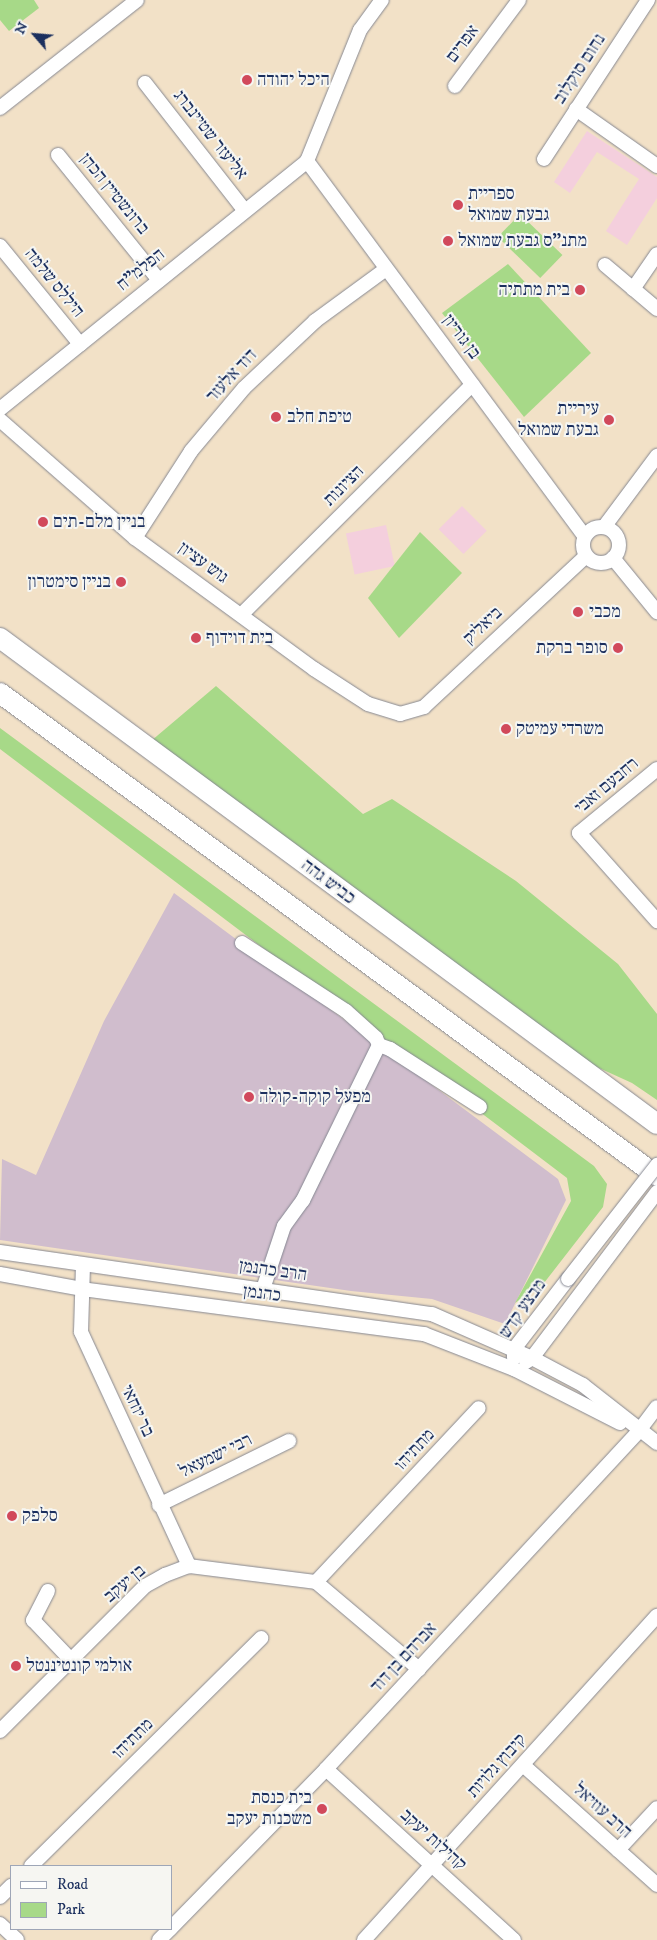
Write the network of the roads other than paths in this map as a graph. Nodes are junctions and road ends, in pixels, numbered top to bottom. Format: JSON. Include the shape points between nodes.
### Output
{"nodes":[{"id":1,"x":137,"y":0,"type":"edge"},
{"id":2,"x":382,"y":0,"type":"edge"},
{"id":3,"x":519,"y":0,"type":"edge"},
{"id":4,"x":648,"y":0,"type":"edge"},
{"id":5,"x":145,"y":83,"type":"dead end"},
{"id":6,"x":455,"y":86,"type":"dead end"},
{"id":7,"x":0,"y":108,"type":"edge"},
{"id":8,"x":576,"y":109,"type":"junction"},
{"id":9,"x":58,"y":155,"type":"dead end"},
{"id":10,"x":544,"y":159,"type":"dead end"},
{"id":11,"x":306,"y":160,"type":"junction"},
{"id":12,"x":657,"y":166,"type":"edge"},
{"id":13,"x":244,"y":211,"type":"junction"},
{"id":14,"x":0,"y":246,"type":"edge"},
{"id":15,"x":657,"y":254,"type":"edge"},
{"id":16,"x":605,"y":265,"type":"dead end"},
{"id":17,"x":386,"y":269,"type":"junction"},
{"id":18,"x":159,"y":280,"type":"junction"},
{"id":19,"x":633,"y":290,"type":"junction"},
{"id":20,"x":657,"y":309,"type":"edge"},
{"id":21,"x":80,"y":344,"type":"junction"},
{"id":22,"x":472,"y":385,"type":"junction"},
{"id":23,"x":0,"y":408,"type":"edge"},
{"id":24,"x":0,"y":420,"type":"edge"},
{"id":25,"x":657,"y":456,"type":"edge"},
{"id":26,"x":604,"y":527,"type":"junction"},
{"id":27,"x":584,"y":536,"type":"junction"},
{"id":28,"x":135,"y":538,"type":"junction"},
{"id":29,"x":586,"y":556,"type":"junction"},
{"id":30,"x":613,"y":558,"type":"junction"},
{"id":31,"x":657,"y":612,"type":"edge"},
{"id":32,"x":242,"y":614,"type":"junction"},
{"id":33,"x":0,"y":638,"type":"edge"},
{"id":34,"x":0,"y":693,"type":"edge"},
{"id":35,"x":400,"y":714,"type":"joint"},
{"id":36,"x":657,"y":769,"type":"edge"},
{"id":37,"x":657,"y":920,"type":"edge"},
{"id":38,"x":242,"y":943,"type":"dead end"},
{"id":39,"x":379,"y":1045,"type":"junction"},
{"id":40,"x":480,"y":1107,"type":"dead end"},
{"id":41,"x":657,"y":1124,"type":"edge"},
{"id":42,"x":657,"y":1165,"type":"edge"},
{"id":43,"x":657,"y":1176,"type":"edge"},
{"id":44,"x":657,"y":1192,"type":"edge"},
{"id":45,"x":0,"y":1252,"type":"edge"},
{"id":46,"x":84,"y":1265,"type":"junction"},
{"id":47,"x":0,"y":1274,"type":"edge"},
{"id":48,"x":82,"y":1289,"type":"junction"},
{"id":49,"x":263,"y":1289,"type":"junction"},
{"id":50,"x":514,"y":1349,"type":"junction"},
{"id":51,"x":532,"y":1358,"type":"junction"},
{"id":52,"x":514,"y":1369,"type":"junction"},
{"id":53,"x":657,"y":1407,"type":"edge"},
{"id":54,"x":479,"y":1408,"type":"dead end"},
{"id":55,"x":638,"y":1432,"type":"junction"},
{"id":56,"x":289,"y":1442,"type":"dead end"},
{"id":57,"x":657,"y":1444,"type":"edge"},
{"id":58,"x":159,"y":1505,"type":"junction"},
{"id":59,"x":189,"y":1566,"type":"junction"},
{"id":60,"x":316,"y":1582,"type":"junction"},
{"id":61,"x":48,"y":1591,"type":"dead end"},
{"id":62,"x":657,"y":1616,"type":"edge"},
{"id":63,"x":261,"y":1638,"type":"dead end"},
{"id":64,"x":71,"y":1660,"type":"junction"},
{"id":65,"x":419,"y":1669,"type":"junction"},
{"id":66,"x":0,"y":1731,"type":"edge"},
{"id":67,"x":523,"y":1766,"type":"junction"},
{"id":68,"x":326,"y":1769,"type":"junction"},
{"id":69,"x":657,"y":1808,"type":"edge"},
{"id":70,"x":618,"y":1850,"type":"junction"},
{"id":71,"x":32,"y":1865,"type":"edge"},
{"id":72,"x":432,"y":1865,"type":"junction"},
{"id":73,"x":657,"y":1885,"type":"edge"},
{"id":74,"x":10,"y":1887,"type":"edge"},
{"id":75,"x":0,"y":1897,"type":"edge"},
{"id":76,"x":0,"y":1924,"type":"edge"},
{"id":77,"x":172,"y":1927,"type":"edge"},
{"id":78,"x":169,"y":1930,"type":"edge"},
{"id":79,"x":17,"y":1940,"type":"edge"},
{"id":80,"x":159,"y":1940,"type":"edge"},
{"id":81,"x":364,"y":1940,"type":"edge"},
{"id":82,"x":514,"y":1940,"type":"edge"}],
"edges":[{"from":1,"to":7,"type":"street"},
{"from":2,"to":11,"type":"street","via":[[360,30]]},
{"from":3,"to":6,"type":"street","name":"אפרים"},
{"from":4,"to":8,"type":"street","name":"נחום סוקלוב"},
{"from":5,"to":13,"type":"street","name":"אליעזר שטיינברג"},
{"from":8,"to":10,"type":"street","name":"נחום סוקלוב"},
{"from":8,"to":12,"type":"street"},
{"from":9,"to":18,"type":"street","name":"ברונשטיין הכהן"},
{"from":11,"to":13,"type":"street","name":"הפלמ\"ח"},
{"from":11,"to":17,"type":"street","name":"בן גוריון"},
{"from":13,"to":18,"type":"street","name":"הפלמ\"ח"},
{"from":14,"to":21,"type":"street","name":"היללס שלמה"},
{"from":15,"to":19,"type":"street"},
{"from":16,"to":19,"type":"street"},
{"from":17,"to":22,"type":"street","name":"בן גוריון"},
{"from":17,"to":28,"type":"street","name":"דוד אלעזר","via":[[316,321],[244,388],[191,452]]},
{"from":18,"to":21,"type":"street","name":"הפלמ\"ח"},
{"from":19,"to":20,"type":"street"},
{"from":21,"to":23,"type":"street","name":"הפלמ\"ח"},
{"from":22,"to":27,"type":"street","name":"בן גוריון"},
{"from":22,"to":32,"type":"street","name":"הציונות"},
{"from":24,"to":28,"type":"street","name":"גוש עציון"},
{"from":25,"to":26,"type":"street"},
{"from":26,"to":27,"type":"street","via":[[592,529]]},
{"from":26,"to":30,"type":"street","via":[[614,532],[619,543]]},
{"from":27,"to":29,"type":"street"},
{"from":28,"to":32,"type":"street","name":"גוש עציון"},
{"from":29,"to":30,"type":"street","via":[[601,563]]},
{"from":29,"to":35,"type":"street","name":"ביאליק","via":[[424,707]]},
{"from":30,"to":31,"type":"street"},
{"from":32,"to":35,"type":"street","name":"גוש עציון","via":[[314,669],[368,704]]},
{"from":33,"to":41,"type":"highway","name":"כביש גהה"},
{"from":34,"to":43,"type":"highway"},
{"from":36,"to":37,"type":"street","name":"רחבעם זאבי","via":[[579,834]]},
{"from":38,"to":39,"type":"street","via":[[346,1011],[376,1038]]},
{"from":39,"to":40,"type":"street"},
{"from":39,"to":49,"type":"street","via":[[303,1200],[284,1226]]},
{"from":42,"to":50,"type":"street","name":"מבצע קדש","bridge":true},
{"from":44,"to":51,"type":"street","name":"מבצע קדש"},
{"from":45,"to":46,"type":"street","name":"הרב כהנמן"},
{"from":46,"to":48,"type":"street","name":"בר יוחאי"},
{"from":46,"to":49,"type":"street","name":"הרב כהנמן"},
{"from":47,"to":48,"type":"street","name":"כהנמן"},
{"from":48,"to":52,"type":"street","name":"כהנמן","via":[[424,1334]]},
{"from":48,"to":58,"type":"street","name":"בר יוחאי","via":[[81,1332]]},
{"from":49,"to":50,"type":"street","name":"הרב כהנמן","via":[[432,1314]]},
{"from":50,"to":51,"type":"street","name":"הרב כהנמן"},
{"from":50,"to":52,"type":"street","name":"מבצע קדש"},
{"from":51,"to":52,"type":"street","name":"מבצע קדש"},
{"from":51,"to":55,"type":"street","via":[[583,1385]]},
{"from":52,"to":55,"type":"street"},
{"from":53,"to":55,"type":"street","name":"אברהם בן דוד"},
{"from":54,"to":60,"type":"street","name":"מתתיהו"},
{"from":55,"to":57,"type":"street"},
{"from":55,"to":65,"type":"street","name":"אברהם בן דוד"},
{"from":56,"to":58,"type":"street","name":"רבי ישמעאל"},
{"from":58,"to":59,"type":"street","name":"בר יוחאי"},
{"from":59,"to":60,"type":"street"},
{"from":59,"to":64,"type":"street","name":"בן יעקב","via":[[145,1586]]},
{"from":60,"to":65,"type":"street"},
{"from":61,"to":64,"type":"street","via":[[32,1620]]},
{"from":62,"to":67,"type":"street","name":"קיבוץ גלויות"},
{"from":63,"to":71,"type":"street","name":"מתתיהו"},
{"from":64,"to":66,"type":"street","name":"בן יעקב"},
{"from":65,"to":68,"type":"street","name":"אברהם בן דוד"},
{"from":67,"to":70,"type":"street","name":"הרב עוזיאל"},
{"from":67,"to":72,"type":"street","name":"קיבוץ גלויות"},
{"from":68,"to":72,"type":"street","name":"קהילות יעקב"},
{"from":68,"to":77,"type":"street","name":"אברהם בן דוד"},
{"from":69,"to":70,"type":"street"},
{"from":70,"to":73,"type":"street","name":"הרב עוזיאל"},
{"from":72,"to":81,"type":"street","name":"קיבוץ גלויות"},
{"from":72,"to":82,"type":"street","name":"קהילות יעקב"},
{"from":74,"to":75,"type":"street"},
{"from":76,"to":79,"type":"street"},
{"from":78,"to":80,"type":"street","name":"אברהם בן דוד"}]}
